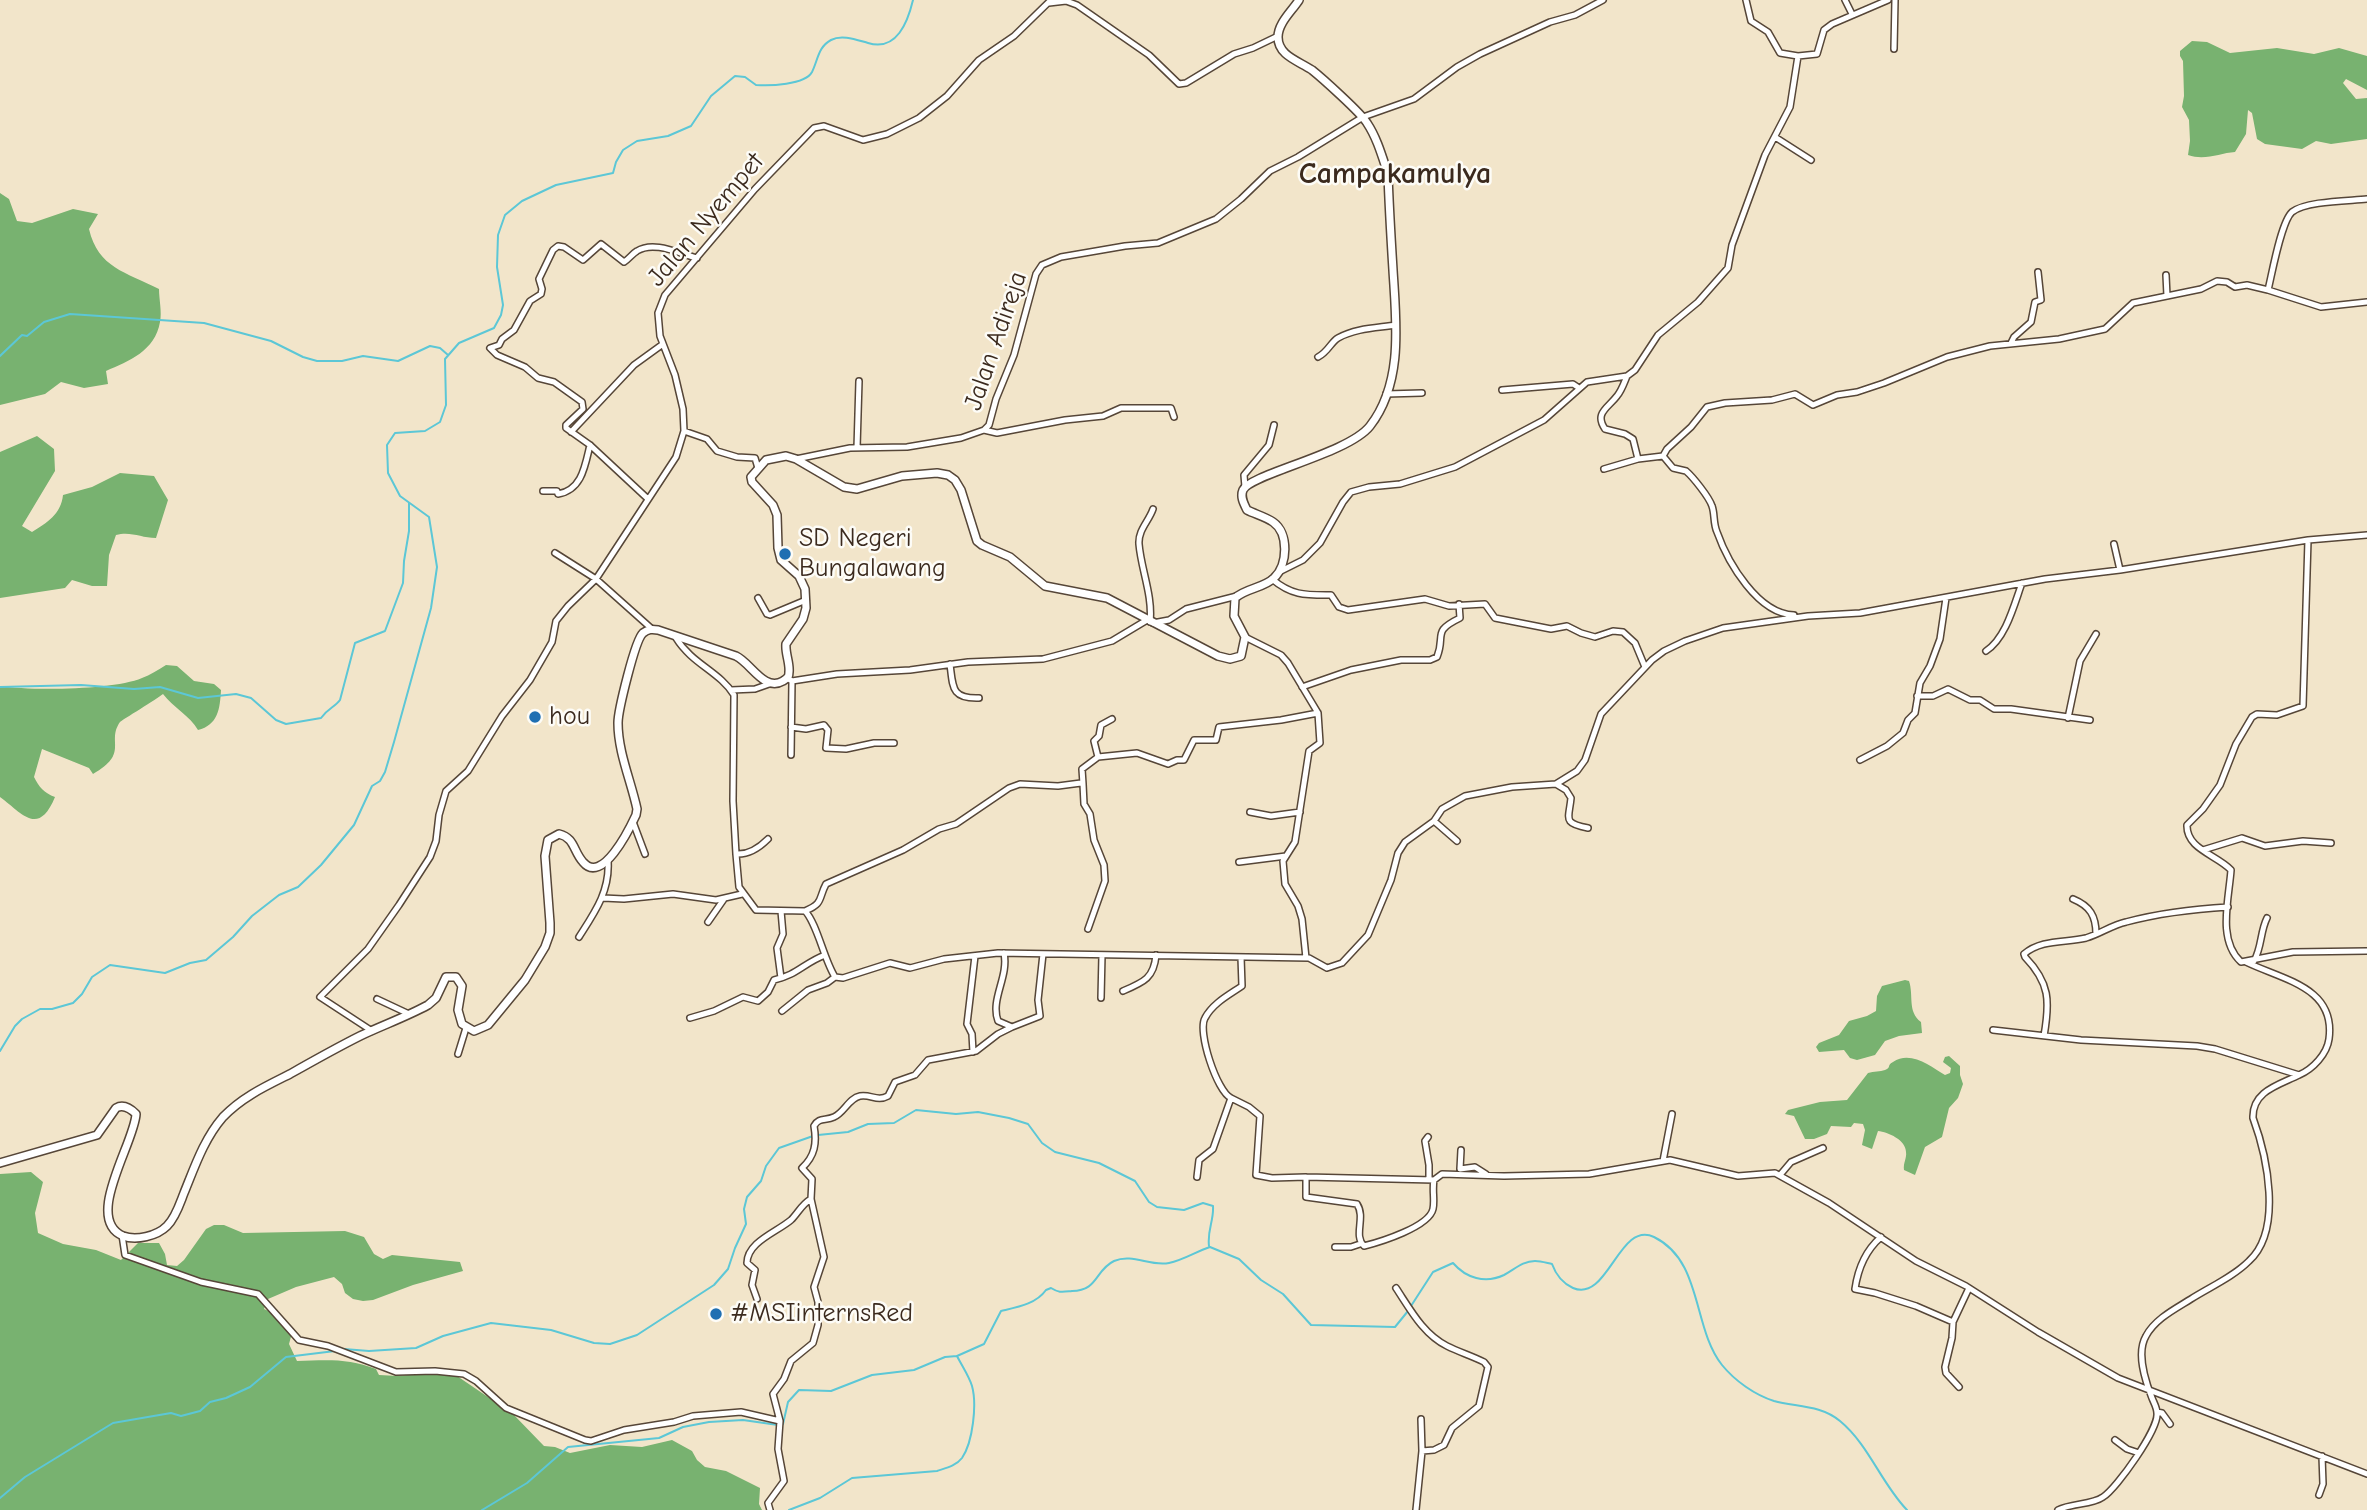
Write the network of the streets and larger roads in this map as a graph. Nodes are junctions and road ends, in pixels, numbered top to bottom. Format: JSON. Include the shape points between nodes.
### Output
{"nodes":[{"id":1,"x":1299,"y":0,"type":"edge"},
{"id":2,"x":1604,"y":0,"type":"edge"},
{"id":3,"x":1746,"y":0,"type":"edge"},
{"id":4,"x":1846,"y":0,"type":"edge"},
{"id":5,"x":1888,"y":0,"type":"edge"},
{"id":6,"x":1895,"y":0,"type":"edge"},
{"id":7,"x":1050,"y":1,"type":"edge"},
{"id":8,"x":1852,"y":14,"type":"junction"},
{"id":9,"x":1278,"y":36,"type":"junction"},
{"id":10,"x":1894,"y":49,"type":"dead end"},
{"id":11,"x":1798,"y":56,"type":"junction"},
{"id":12,"x":1363,"y":117,"type":"junction"},
{"id":13,"x":1774,"y":137,"type":"junction"},
{"id":14,"x":1811,"y":159,"type":"dead end"},
{"id":15,"x":2367,"y":199,"type":"edge"},
{"id":16,"x":697,"y":258,"type":"junction"},
{"id":17,"x":2038,"y":272,"type":"dead end"},
{"id":18,"x":2166,"y":275,"type":"dead end"},
{"id":19,"x":2268,"y":290,"type":"junction"},
{"id":20,"x":2167,"y":296,"type":"junction"},
{"id":21,"x":2367,"y":302,"type":"edge"},
{"id":22,"x":1396,"y":325,"type":"junction"},
{"id":23,"x":2011,"y":343,"type":"junction"},
{"id":24,"x":663,"y":344,"type":"junction"},
{"id":25,"x":1318,"y":357,"type":"dead end"},
{"id":26,"x":1628,"y":376,"type":"junction"},
{"id":27,"x":859,"y":381,"type":"dead end"},
{"id":28,"x":1579,"y":388,"type":"junction"},
{"id":29,"x":1502,"y":390,"type":"dead end"},
{"id":30,"x":1386,"y":394,"type":"junction"},
{"id":31,"x":1422,"y":394,"type":"dead end"},
{"id":32,"x":1174,"y":417,"type":"dead end"},
{"id":33,"x":1274,"y":425,"type":"dead end"},
{"id":34,"x":984,"y":430,"type":"junction"},
{"id":35,"x":684,"y":431,"type":"junction"},
{"id":36,"x":571,"y":432,"type":"junction"},
{"id":37,"x":590,"y":445,"type":"junction"},
{"id":38,"x":857,"y":448,"type":"junction"},
{"id":39,"x":1664,"y":456,"type":"junction"},
{"id":40,"x":796,"y":459,"type":"junction"},
{"id":41,"x":1638,"y":459,"type":"junction"},
{"id":42,"x":758,"y":468,"type":"junction"},
{"id":43,"x":1604,"y":469,"type":"dead end"},
{"id":44,"x":1245,"y":488,"type":"junction"},
{"id":45,"x":543,"y":491,"type":"dead end"},
{"id":46,"x":648,"y":499,"type":"junction"},
{"id":47,"x":1153,"y":509,"type":"dead end"},
{"id":48,"x":2367,"y":535,"type":"edge"},
{"id":49,"x":2308,"y":540,"type":"junction"},
{"id":50,"x":2114,"y":544,"type":"dead end"},
{"id":51,"x":555,"y":553,"type":"dead end"},
{"id":52,"x":2120,"y":570,"type":"junction"},
{"id":53,"x":1279,"y":572,"type":"junction"},
{"id":54,"x":596,"y":579,"type":"junction"},
{"id":55,"x":1272,"y":579,"type":"junction"},
{"id":56,"x":2022,"y":583,"type":"junction"},
{"id":57,"x":1237,"y":596,"type":"junction"},
{"id":58,"x":758,"y":598,"type":"dead end"},
{"id":59,"x":1946,"y":598,"type":"junction"},
{"id":60,"x":806,"y":600,"type":"junction"},
{"id":61,"x":1459,"y":604,"type":"junction"},
{"id":62,"x":1808,"y":616,"type":"junction"},
{"id":63,"x":1150,"y":621,"type":"junction"},
{"id":64,"x":652,"y":629,"type":"junction"},
{"id":65,"x":2096,"y":634,"type":"dead end"},
{"id":66,"x":1245,"y":637,"type":"junction"},
{"id":67,"x":676,"y":638,"type":"junction"},
{"id":68,"x":1986,"y":651,"type":"dead end"},
{"id":69,"x":950,"y":665,"type":"junction"},
{"id":70,"x":1645,"y":667,"type":"junction"},
{"id":71,"x":789,"y":680,"type":"junction"},
{"id":72,"x":772,"y":683,"type":"junction"},
{"id":73,"x":1302,"y":687,"type":"junction"},
{"id":74,"x":730,"y":690,"type":"junction"},
{"id":75,"x":1917,"y":696,"type":"junction"},
{"id":76,"x":979,"y":698,"type":"dead end"},
{"id":77,"x":1318,"y":713,"type":"junction"},
{"id":78,"x":2068,"y":718,"type":"junction"},
{"id":79,"x":1112,"y":719,"type":"dead end"},
{"id":80,"x":2090,"y":720,"type":"dead end"},
{"id":81,"x":791,"y":727,"type":"junction"},
{"id":82,"x":894,"y":743,"type":"dead end"},
{"id":83,"x":791,"y":755,"type":"dead end"},
{"id":84,"x":1098,"y":757,"type":"junction"},
{"id":85,"x":1860,"y":760,"type":"dead end"},
{"id":86,"x":1083,"y":784,"type":"junction"},
{"id":87,"x":1556,"y":784,"type":"junction"},
{"id":88,"x":1250,"y":812,"type":"dead end"},
{"id":89,"x":1300,"y":812,"type":"junction"},
{"id":90,"x":1434,"y":821,"type":"junction"},
{"id":91,"x":633,"y":822,"type":"junction"},
{"id":92,"x":1588,"y":828,"type":"dead end"},
{"id":93,"x":768,"y":839,"type":"dead end"},
{"id":94,"x":1457,"y":841,"type":"dead end"},
{"id":95,"x":2331,"y":843,"type":"dead end"},
{"id":96,"x":2203,"y":850,"type":"junction"},
{"id":97,"x":645,"y":854,"type":"dead end"},
{"id":98,"x":736,"y":854,"type":"junction"},
{"id":99,"x":1286,"y":856,"type":"junction"},
{"id":100,"x":608,"y":861,"type":"junction"},
{"id":101,"x":1239,"y":862,"type":"dead end"},
{"id":102,"x":742,"y":894,"type":"junction"},
{"id":103,"x":603,"y":898,"type":"junction"},
{"id":104,"x":724,"y":899,"type":"junction"},
{"id":105,"x":2073,"y":899,"type":"dead end"},
{"id":106,"x":2228,"y":907,"type":"junction"},
{"id":107,"x":781,"y":911,"type":"junction"},
{"id":108,"x":805,"y":911,"type":"junction"},
{"id":109,"x":2267,"y":918,"type":"dead end"},
{"id":110,"x":708,"y":922,"type":"dead end"},
{"id":111,"x":1087,"y":929,"type":"dead end"},
{"id":112,"x":2096,"y":934,"type":"junction"},
{"id":113,"x":579,"y":937,"type":"dead end"},
{"id":114,"x":2367,"y":951,"type":"edge"},
{"id":115,"x":1004,"y":953,"type":"junction"},
{"id":116,"x":1043,"y":954,"type":"junction"},
{"id":117,"x":825,"y":955,"type":"junction"},
{"id":118,"x":1102,"y":955,"type":"junction"},
{"id":119,"x":1156,"y":955,"type":"junction"},
{"id":120,"x":975,"y":956,"type":"junction"},
{"id":121,"x":1241,"y":957,"type":"junction"},
{"id":122,"x":1306,"y":958,"type":"junction"},
{"id":123,"x":2254,"y":961,"type":"junction"},
{"id":124,"x":2246,"y":962,"type":"junction"},
{"id":125,"x":835,"y":977,"type":"junction"},
{"id":126,"x":781,"y":978,"type":"junction"},
{"id":127,"x":1123,"y":991,"type":"dead end"},
{"id":128,"x":1101,"y":998,"type":"dead end"},
{"id":129,"x":377,"y":999,"type":"dead end"},
{"id":130,"x":782,"y":1011,"type":"dead end"},
{"id":131,"x":408,"y":1014,"type":"junction"},
{"id":132,"x":690,"y":1018,"type":"dead end"},
{"id":133,"x":1012,"y":1027,"type":"junction"},
{"id":134,"x":466,"y":1028,"type":"junction"},
{"id":135,"x":1993,"y":1030,"type":"dead end"},
{"id":136,"x":372,"y":1031,"type":"junction"},
{"id":137,"x":2044,"y":1036,"type":"junction"},
{"id":138,"x":973,"y":1052,"type":"junction"},
{"id":139,"x":458,"y":1054,"type":"dead end"},
{"id":140,"x":2299,"y":1075,"type":"junction"},
{"id":141,"x":1231,"y":1098,"type":"junction"},
{"id":142,"x":1672,"y":1114,"type":"dead end"},
{"id":143,"x":1428,"y":1137,"type":"dead end"},
{"id":144,"x":1823,"y":1148,"type":"dead end"},
{"id":145,"x":1461,"y":1150,"type":"dead end"},
{"id":146,"x":1663,"y":1161,"type":"junction"},
{"id":147,"x":0,"y":1163,"type":"edge"},
{"id":148,"x":1780,"y":1175,"type":"junction"},
{"id":149,"x":1488,"y":1176,"type":"junction"},
{"id":150,"x":1197,"y":1177,"type":"dead end"},
{"id":151,"x":1306,"y":1177,"type":"junction"},
{"id":152,"x":1431,"y":1180,"type":"junction"},
{"id":153,"x":811,"y":1199,"type":"junction"},
{"id":154,"x":122,"y":1235,"type":"junction"},
{"id":155,"x":1881,"y":1237,"type":"junction"},
{"id":156,"x":1360,"y":1244,"type":"junction"},
{"id":157,"x":1335,"y":1247,"type":"dead end"},
{"id":158,"x":1396,"y":1288,"type":"dead end"},
{"id":159,"x":1969,"y":1288,"type":"junction"},
{"id":160,"x":757,"y":1299,"type":"dead end"},
{"id":161,"x":1953,"y":1322,"type":"junction"},
{"id":162,"x":1959,"y":1388,"type":"dead end"},
{"id":163,"x":2149,"y":1390,"type":"junction"},
{"id":164,"x":2157,"y":1412,"type":"junction"},
{"id":165,"x":1421,"y":1419,"type":"dead end"},
{"id":166,"x":780,"y":1421,"type":"junction"},
{"id":167,"x":2171,"y":1424,"type":"dead end"},
{"id":168,"x":2115,"y":1440,"type":"dead end"},
{"id":169,"x":1422,"y":1451,"type":"junction"},
{"id":170,"x":2139,"y":1453,"type":"junction"},
{"id":171,"x":2322,"y":1456,"type":"junction"},
{"id":172,"x":2367,"y":1474,"type":"edge"},
{"id":173,"x":2319,"y":1495,"type":"dead end"},
{"id":174,"x":2094,"y":1501,"type":"junction"},
{"id":175,"x":770,"y":1510,"type":"edge"},
{"id":176,"x":1416,"y":1510,"type":"edge"},
{"id":177,"x":2057,"y":1510,"type":"edge"},
{"id":178,"x":2096,"y":1510,"type":"edge"}],
"edges":[{"from":1,"to":9,"type":"street"},
{"from":2,"to":12,"type":"street","via":[[1480,54],[1415,99]]},
{"from":3,"to":11,"type":"street","via":[[1751,21],[1768,32],[1780,53]]},
{"from":4,"to":8,"type":"street"},
{"from":5,"to":8,"type":"street"},
{"from":6,"to":10,"type":"street"},
{"from":7,"to":9,"type":"street","via":[[1077,5],[1149,55],[1179,85]]},
{"from":7,"to":16,"type":"street","name":"Jalan Nyempet","via":[[919,118],[863,140],[824,126],[814,128]]},
{"from":8,"to":11,"type":"street","via":[[1824,30],[1816,54]]},
{"from":9,"to":12,"type":"street","via":[[1286,54],[1312,70]]},
{"from":11,"to":13,"type":"street","via":[[1790,107]]},
{"from":12,"to":22,"type":"street","via":[[1388,174]]},
{"from":12,"to":34,"type":"street","name":"Jalan Adireja","via":[[1270,171],[1216,219],[1157,243],[1061,257],[1042,265]]},
{"from":13,"to":14,"type":"street"},
{"from":13,"to":26,"type":"street","via":[[1744,210],[1728,268],[1698,302],[1658,335]]},
{"from":15,"to":19,"type":"street","via":[[2293,211],[2285,224]]},
{"from":16,"to":24,"type":"street","name":"Jalan Nyempet","via":[[662,300],[658,320]]},
{"from":16,"to":36,"type":"street","via":[[665,247],[639,250],[626,262],[601,244],[583,260],[561,246],[553,250],[539,279],[541,294],[528,304],[513,332],[489,350],[552,381],[582,402],[583,409],[565,426]]},
{"from":17,"to":23,"type":"street","via":[[2041,300],[2035,302],[2031,323]]},
{"from":18,"to":20,"type":"street"},
{"from":19,"to":20,"type":"street","via":[[2217,281]]},
{"from":19,"to":21,"type":"street","via":[[2321,307]]},
{"from":20,"to":23,"type":"street","via":[[2133,303],[2105,329]]},
{"from":22,"to":25,"type":"street","via":[[1350,332],[1334,339]]},
{"from":22,"to":30,"type":"street"},
{"from":23,"to":39,"type":"street","via":[[1947,357],[1814,405],[1795,394],[1707,407]]},
{"from":24,"to":35,"type":"street","name":"Jalan Nyempet","via":[[679,387]]},
{"from":24,"to":36,"type":"street","via":[[634,365]]},
{"from":26,"to":28,"type":"street"},
{"from":26,"to":41,"type":"street","via":[[1601,418],[1605,429],[1633,439]]},
{"from":27,"to":38,"type":"street"},
{"from":28,"to":29,"type":"street","via":[[1573,384]]},
{"from":28,"to":53,"type":"street","via":[[1544,420],[1455,467],[1400,484],[1351,492],[1320,543],[1303,561]]},
{"from":30,"to":31,"type":"street"},
{"from":30,"to":44,"type":"street","via":[[1361,436]]},
{"from":32,"to":34,"type":"street","via":[[1171,408],[1121,408],[1103,416],[998,433]]},
{"from":33,"to":44,"type":"street","via":[[1269,446],[1244,475]]},
{"from":34,"to":38,"type":"street","name":"Jalan Adireja","via":[[907,447]]},
{"from":35,"to":42,"type":"street","via":[[707,439],[717,451],[755,458]]},
{"from":35,"to":46,"type":"street","name":"Jalan Nyempet","via":[[676,457]]},
{"from":36,"to":37,"type":"street"},
{"from":37,"to":45,"type":"street","via":[[579,481],[562,494]]},
{"from":37,"to":46,"type":"street"},
{"from":38,"to":40,"type":"street","name":"Jalan Adireja"},
{"from":39,"to":41,"type":"street"},
{"from":39,"to":62,"type":"street","via":[[1672,468],[1686,471],[1710,502],[1721,542],[1746,584],[1779,613]]},
{"from":40,"to":42,"type":"street","via":[[774,457]]},
{"from":40,"to":63,"type":"street","via":[[844,487],[857,489],[902,476],[948,475],[961,490],[982,545],[1010,557],[1045,586],[1107,598]]},
{"from":41,"to":43,"type":"street"},
{"from":42,"to":60,"type":"street","via":[[751,482],[773,505],[781,559],[799,576]]},
{"from":44,"to":53,"type":"street","via":[[1242,499],[1247,510],[1271,520],[1282,534],[1284,554]]},
{"from":46,"to":54,"type":"street","name":"Jalan Nyempet"},
{"from":47,"to":63,"type":"street","via":[[1138,542]]},
{"from":48,"to":49,"type":"street"},
{"from":49,"to":52,"type":"street"},
{"from":49,"to":96,"type":"street","via":[[2303,706],[2277,715],[2256,715],[2247,723],[2220,785],[2187,825],[2190,840]]},
{"from":50,"to":52,"type":"street"},
{"from":51,"to":54,"type":"street"},
{"from":52,"to":56,"type":"street"},
{"from":53,"to":55,"type":"street"},
{"from":54,"to":64,"type":"street"},
{"from":54,"to":136,"type":"street","name":"Jalan Nyempet","via":[[556,621],[552,642],[537,668],[468,771],[446,791],[436,841],[399,905],[368,949],[320,997]]},
{"from":55,"to":57,"type":"street"},
{"from":55,"to":61,"type":"street","via":[[1285,590],[1331,595],[1339,607],[1348,610],[1425,599]]},
{"from":56,"to":59,"type":"street"},
{"from":56,"to":68,"type":"street","via":[[2006,625]]},
{"from":57,"to":63,"type":"street","via":[[1185,609],[1169,620]]},
{"from":57,"to":66,"type":"street","via":[[1234,615]]},
{"from":58,"to":60,"type":"street","via":[[769,615]]},
{"from":59,"to":62,"type":"street","via":[[1860,614]]},
{"from":59,"to":75,"type":"street","via":[[1940,639]]},
{"from":60,"to":71,"type":"street","via":[[803,619],[786,644]]},
{"from":61,"to":70,"type":"street","via":[[1485,604],[1499,619],[1550,629],[1567,626],[1595,637],[1623,632],[1635,643]]},
{"from":61,"to":73,"type":"street","via":[[1460,618],[1443,629],[1437,657],[1351,670]]},
{"from":62,"to":70,"type":"street","via":[[1723,628],[1664,651]]},
{"from":63,"to":66,"type":"street","via":[[1225,659],[1241,656]]},
{"from":63,"to":69,"type":"street","via":[[1112,641],[1043,659]]},
{"from":64,"to":67,"type":"street"},
{"from":64,"to":91,"type":"street","via":[[639,638],[618,722],[637,809]]},
{"from":65,"to":78,"type":"street","via":[[2080,661]]},
{"from":66,"to":73,"type":"street","via":[[1281,655]]},
{"from":67,"to":72,"type":"street","via":[[744,660]]},
{"from":67,"to":74,"type":"street","via":[[686,653]]},
{"from":69,"to":71,"type":"street"},
{"from":69,"to":76,"type":"street","via":[[958,694]]},
{"from":70,"to":87,"type":"street","via":[[1601,714],[1580,768]]},
{"from":71,"to":72,"type":"street"},
{"from":71,"to":81,"type":"street"},
{"from":72,"to":74,"type":"street"},
{"from":73,"to":77,"type":"street"},
{"from":74,"to":98,"type":"street","via":[[734,701]]},
{"from":75,"to":78,"type":"street","via":[[1933,696],[1948,689],[1994,709]]},
{"from":75,"to":85,"type":"street","via":[[1915,713],[1904,732]]},
{"from":77,"to":84,"type":"street","via":[[1219,727],[1216,740],[1194,740],[1184,760],[1170,764],[1141,753]]},
{"from":77,"to":89,"type":"street","via":[[1321,738],[1309,751]]},
{"from":78,"to":80,"type":"street"},
{"from":79,"to":84,"type":"street","via":[[1101,724],[1093,743]]},
{"from":81,"to":82,"type":"street","via":[[824,725],[828,730],[826,748]]},
{"from":81,"to":83,"type":"street"},
{"from":84,"to":86,"type":"street","via":[[1082,769]]},
{"from":86,"to":108,"type":"street","via":[[1009,788],[956,824],[825,884],[820,902]]},
{"from":86,"to":111,"type":"street","via":[[1105,881]]},
{"from":87,"to":90,"type":"street","via":[[1465,796],[1442,809]]},
{"from":87,"to":92,"type":"street","via":[[1572,800],[1567,814],[1570,821]]},
{"from":88,"to":89,"type":"street","via":[[1270,816]]},
{"from":89,"to":99,"type":"street","via":[[1295,842]]},
{"from":90,"to":94,"type":"street"},
{"from":90,"to":122,"type":"street","via":[[1401,847],[1368,935],[1342,963],[1327,968]]},
{"from":91,"to":97,"type":"street"},
{"from":91,"to":100,"type":"street"},
{"from":93,"to":98,"type":"street","via":[[760,847]]},
{"from":95,"to":96,"type":"street","via":[[2265,846],[2242,838]]},
{"from":96,"to":106,"type":"street","via":[[2231,870]]},
{"from":98,"to":102,"type":"street"},
{"from":99,"to":101,"type":"street"},
{"from":99,"to":122,"type":"street","via":[[1285,884],[1298,905]]},
{"from":100,"to":103,"type":"street"},
{"from":100,"to":134,"type":"street","via":[[590,868],[565,836],[548,840],[550,933],[545,947],[488,1025],[481,1030]]},
{"from":102,"to":104,"type":"street"},
{"from":102,"to":107,"type":"street","via":[[756,910]]},
{"from":103,"to":104,"type":"street","via":[[673,894]]},
{"from":103,"to":113,"type":"street"},
{"from":104,"to":110,"type":"street"},
{"from":105,"to":112,"type":"street","via":[[2089,907]]},
{"from":106,"to":112,"type":"street","via":[[2165,913],[2123,922]]},
{"from":106,"to":124,"type":"street","via":[[2227,937],[2238,959]]},
{"from":107,"to":108,"type":"street"},
{"from":107,"to":126,"type":"street"},
{"from":108,"to":117,"type":"street"},
{"from":109,"to":123,"type":"street"},
{"from":112,"to":137,"type":"street","via":[[2036,947],[2024,954],[2047,990]]},
{"from":114,"to":123,"type":"street","via":[[2292,952]]},
{"from":115,"to":116,"type":"street"},
{"from":115,"to":120,"type":"street"},
{"from":115,"to":133,"type":"street","via":[[1007,968],[996,1016]]},
{"from":116,"to":118,"type":"street"},
{"from":116,"to":133,"type":"street","via":[[1040,1016]]},
{"from":117,"to":125,"type":"street"},
{"from":117,"to":126,"type":"street"},
{"from":118,"to":119,"type":"street"},
{"from":118,"to":128,"type":"street"},
{"from":119,"to":121,"type":"street"},
{"from":119,"to":127,"type":"street","via":[[1153,972],[1141,984]]},
{"from":120,"to":125,"type":"street","via":[[910,968],[890,963]]},
{"from":120,"to":138,"type":"street","via":[[967,1024]]},
{"from":121,"to":122,"type":"street"},
{"from":121,"to":141,"type":"street","via":[[1242,986],[1220,999],[1203,1023],[1212,1069]]},
{"from":123,"to":124,"type":"street"},
{"from":124,"to":140,"type":"street","via":[[2309,990],[2328,1013],[2328,1044],[2311,1068]]},
{"from":125,"to":130,"type":"street","via":[[808,990]]},
{"from":126,"to":132,"type":"street","via":[[774,980],[758,1001],[743,997]]},
{"from":129,"to":131,"type":"street"},
{"from":131,"to":134,"type":"street","via":[[436,998],[446,977],[456,977],[463,992],[459,1020]]},
{"from":131,"to":136,"type":"street"},
{"from":133,"to":138,"type":"street"},
{"from":134,"to":139,"type":"street"},
{"from":135,"to":137,"type":"street"},
{"from":136,"to":154,"type":"street","via":[[256,1091],[224,1116],[205,1143],[168,1226],[138,1238]]},
{"from":137,"to":140,"type":"street","via":[[2197,1046]]},
{"from":138,"to":153,"type":"street","via":[[928,1060],[915,1075],[895,1082],[888,1096],[878,1100],[857,1096],[836,1117],[817,1121],[816,1143],[802,1168],[812,1179]]},
{"from":140,"to":163,"type":"street","via":[[2260,1096],[2253,1109],[2269,1177],[2262,1243],[2249,1261],[2172,1310],[2148,1332],[2141,1348]]},
{"from":141,"to":150,"type":"street","via":[[1213,1149],[1199,1160]]},
{"from":141,"to":151,"type":"street","via":[[1260,1116],[1256,1175]]},
{"from":142,"to":146,"type":"street"},
{"from":143,"to":152,"type":"street"},
{"from":144,"to":148,"type":"street","via":[[1791,1162]]},
{"from":145,"to":149,"type":"street","via":[[1460,1168],[1475,1167]]},
{"from":146,"to":148,"type":"street","via":[[1738,1176]]},
{"from":146,"to":149,"type":"street","via":[[1589,1174]]},
{"from":147,"to":154,"type":"street","via":[[97,1135],[116,1108],[130,1108],[136,1114],[135,1126],[107,1207],[109,1222]]},
{"from":148,"to":155,"type":"street"},
{"from":149,"to":152,"type":"street","via":[[1442,1174]]},
{"from":151,"to":152,"type":"street"},
{"from":151,"to":156,"type":"street","via":[[1306,1197],[1358,1205]]},
{"from":152,"to":156,"type":"street","via":[[1434,1208],[1428,1218],[1389,1240]]},
{"from":153,"to":160,"type":"street","via":[[756,1244],[747,1257],[755,1270],[752,1285]]},
{"from":153,"to":166,"type":"street","via":[[824,1257],[814,1287],[818,1325],[813,1343],[791,1361],[773,1394]]},
{"from":154,"to":166,"type":"street","via":[[125,1255],[201,1282],[258,1294],[299,1340],[396,1372],[464,1374],[506,1408],[585,1440],[693,1416],[741,1412]]},
{"from":155,"to":159,"type":"street"},
{"from":155,"to":161,"type":"street","via":[[1867,1251],[1855,1289]]},
{"from":156,"to":157,"type":"street"},
{"from":158,"to":169,"type":"street","via":[[1410,1314],[1432,1335],[1488,1367],[1479,1406],[1452,1428],[1444,1445]]},
{"from":159,"to":161,"type":"street"},
{"from":159,"to":163,"type":"street","via":[[2118,1378]]},
{"from":161,"to":162,"type":"street","via":[[1945,1371]]},
{"from":163,"to":164,"type":"street"},
{"from":163,"to":171,"type":"street"},
{"from":164,"to":167,"type":"street"},
{"from":164,"to":170,"type":"street","via":[[2157,1421]]},
{"from":165,"to":169,"type":"street"},
{"from":166,"to":175,"type":"street","via":[[778,1449],[784,1481],[768,1503]]},
{"from":168,"to":170,"type":"street"},
{"from":169,"to":176,"type":"street"},
{"from":170,"to":174,"type":"street","via":[[2111,1491]]},
{"from":171,"to":172,"type":"street"},
{"from":171,"to":173,"type":"street"},
{"from":174,"to":177,"type":"street"},
{"from":174,"to":178,"type":"street"}]}
